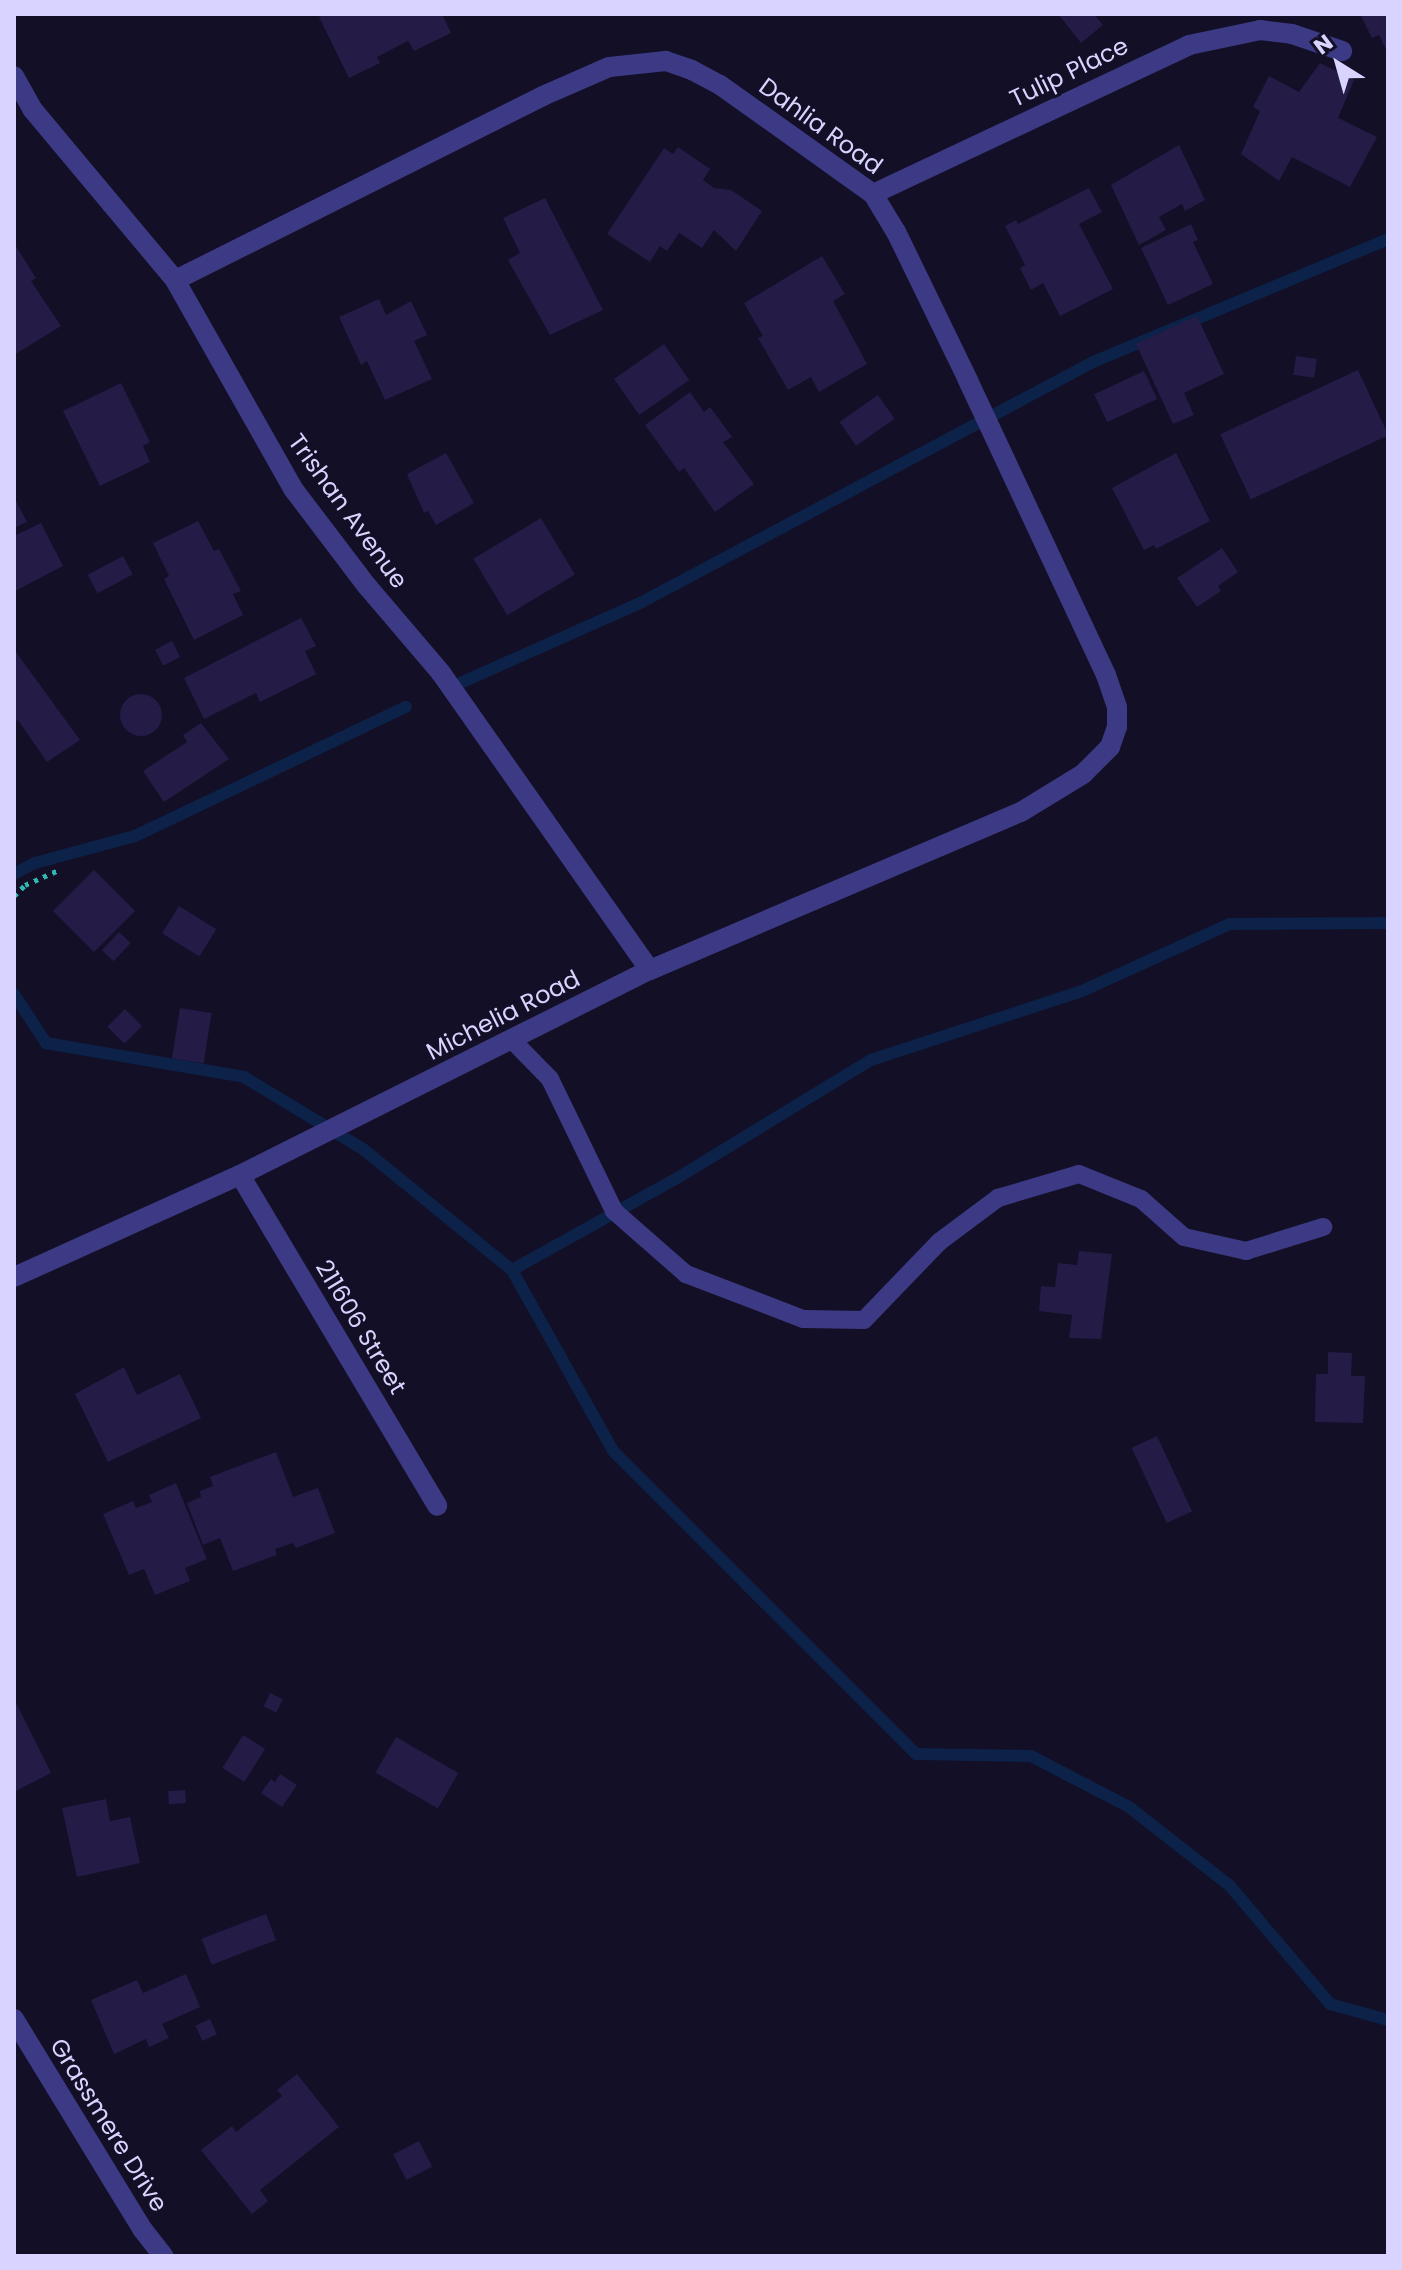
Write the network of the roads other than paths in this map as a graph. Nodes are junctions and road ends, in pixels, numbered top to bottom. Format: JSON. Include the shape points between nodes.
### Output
{"nodes":[{"id":1,"x":1342,"y":51,"type":"dead end"},
{"id":2,"x":14,"y":76,"type":"edge"},
{"id":3,"x":873,"y":194,"type":"junction"},
{"id":4,"x":175,"y":280,"type":"junction"},
{"id":5,"x":1021,"y":812,"type":"joint"},
{"id":6,"x":650,"y":970,"type":"junction"},
{"id":7,"x":512,"y":1040,"type":"junction"},
{"id":8,"x":240,"y":1175,"type":"junction"},
{"id":9,"x":1323,"y":1227,"type":"dead end"},
{"id":10,"x":14,"y":1277,"type":"edge"},
{"id":11,"x":437,"y":1506,"type":"dead end"},
{"id":12,"x":14,"y":2019,"type":"edge"},
{"id":13,"x":163,"y":2256,"type":"edge"}],
"edges":[{"from":1,"to":3,"type":"street","name":"Tulip Place","via":[[1292,34],[1260,30],[1189,45]]},
{"from":2,"to":4,"type":"street","name":"Trishan Avenue","via":[[33,110]]},
{"from":3,"to":4,"type":"street","name":"Dahlia Road","via":[[720,85],[666,61],[637,63],[609,67],[543,96]]},
{"from":3,"to":5,"type":"street","name":"Dahlia Road","via":[[986,418],[1117,707],[1110,747],[1083,774]]},
{"from":4,"to":6,"type":"street","name":"Trishan Avenue","via":[[294,490],[441,673]]},
{"from":5,"to":6,"type":"street","name":"Michelia Road"},
{"from":6,"to":7,"type":"street","name":"Michelia Road"},
{"from":7,"to":8,"type":"street","name":"Michelia Road"},
{"from":7,"to":9,"type":"lane","via":[[550,1079],[614,1211],[686,1274],[803,1319],[864,1320],[939,1242],[998,1198],[1079,1174],[1141,1199],[1184,1237],[1246,1251]]},
{"from":8,"to":10,"type":"street","name":"Michelia Road"},
{"from":8,"to":11,"type":"street","name":"211606 Street"},
{"from":12,"to":13,"type":"street","name":"Grassmere Drive"}]}
